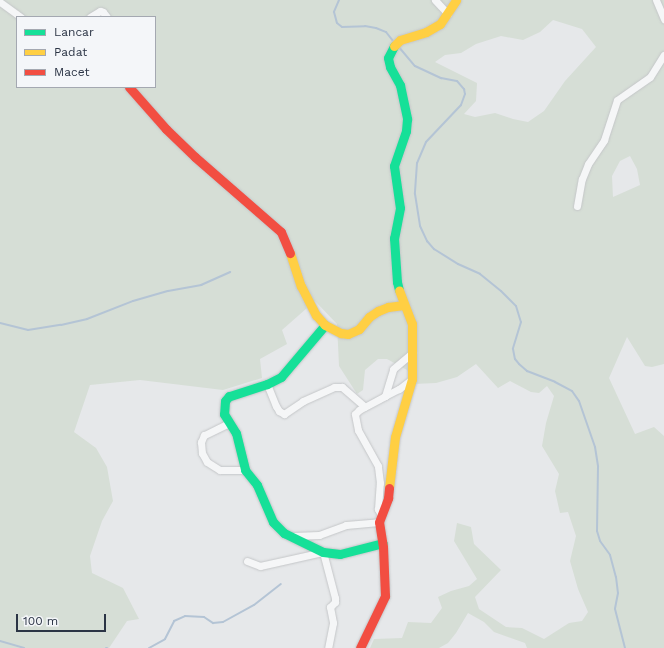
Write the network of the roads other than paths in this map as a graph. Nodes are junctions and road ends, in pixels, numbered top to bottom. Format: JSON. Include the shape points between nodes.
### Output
{"nodes":[{"id":1,"x":435,"y":0,"type":"edge"},
{"id":2,"x":456,"y":0,"type":"edge"},
{"id":3,"x":656,"y":0,"type":"edge"},
{"id":4,"x":0,"y":2,"type":"edge"},
{"id":5,"x":448,"y":14,"type":"junction"},
{"id":6,"x":21,"y":16,"type":"edge"},
{"id":7,"x":92,"y":16,"type":"edge"},
{"id":8,"x":106,"y":16,"type":"edge"},
{"id":9,"x":664,"y":19,"type":"edge"},
{"id":10,"x":664,"y":55,"type":"edge"},
{"id":11,"x":130,"y":88,"type":"edge"},
{"id":12,"x":577,"y":206,"type":"dead end"},
{"id":13,"x":404,"y":306,"type":"junction"},
{"id":14,"x":325,"y":325,"type":"junction"},
{"id":15,"x":413,"y":352,"type":"junction"},
{"id":16,"x":412,"y":379,"type":"junction"},
{"id":17,"x":267,"y":384,"type":"junction"},
{"id":18,"x":384,"y":396,"type":"junction"},
{"id":19,"x":365,"y":407,"type":"junction"},
{"id":20,"x":229,"y":423,"type":"junction"},
{"id":21,"x":245,"y":470,"type":"junction"},
{"id":22,"x":380,"y":518,"type":"junction"},
{"id":23,"x":290,"y":536,"type":"junction"},
{"id":24,"x":383,"y":543,"type":"junction"},
{"id":25,"x":323,"y":552,"type":"junction"},
{"id":26,"x":247,"y":561,"type":"dead end"},
{"id":27,"x":328,"y":648,"type":"edge"},
{"id":28,"x":360,"y":648,"type":"edge"}],
"edges":[{"from":1,"to":5,"type":"street"},
{"from":2,"to":5,"type":"street"},
{"from":3,"to":9,"type":"street"},
{"from":4,"to":6,"type":"street"},
{"from":5,"to":13,"type":"street","via":[[443,22],[433,29],[404,38],[389,53],[389,64],[400,85],[407,123],[394,166],[400,208],[394,252],[399,290]]},
{"from":7,"to":8,"type":"street","via":[[100,11]]},
{"from":10,"to":12,"type":"street","via":[[650,77],[617,100],[604,140],[588,164],[582,179]]},
{"from":11,"to":14,"type":"street","via":[[195,157],[281,232],[304,292],[316,315]]},
{"from":13,"to":14,"type":"street","via":[[388,307],[378,311],[366,319],[359,329],[348,334]]},
{"from":13,"to":15,"type":"street","via":[[412,324]]},
{"from":14,"to":17,"type":"street","via":[[284,374]]},
{"from":15,"to":16,"type":"street"},
{"from":15,"to":18,"type":"street","via":[[393,369]]},
{"from":16,"to":18,"type":"street"},
{"from":16,"to":22,"type":"street","via":[[395,437],[388,498]]},
{"from":17,"to":19,"type":"street","via":[[276,406],[284,414],[303,401],[334,386],[342,387]]},
{"from":17,"to":20,"type":"street","via":[[226,399],[224,410]]},
{"from":18,"to":19,"type":"street"},
{"from":19,"to":22,"type":"street","via":[[356,413],[356,419],[359,432],[378,466]]},
{"from":20,"to":21,"type":"street","via":[[236,433]]},
{"from":20,"to":21,"type":"street","via":[[202,438],[202,453],[207,462],[220,470]]},
{"from":21,"to":23,"type":"street","via":[[257,485],[273,522],[280,531]]},
{"from":22,"to":23,"type":"street","via":[[346,525],[319,535]]},
{"from":22,"to":24,"type":"street"},
{"from":23,"to":25,"type":"street"},
{"from":24,"to":25,"type":"street","via":[[349,553]]},
{"from":24,"to":28,"type":"street","via":[[385,596]]},
{"from":25,"to":26,"type":"street","via":[[260,566]]},
{"from":25,"to":27,"type":"street","via":[[335,598],[330,607],[333,623]]}]}
